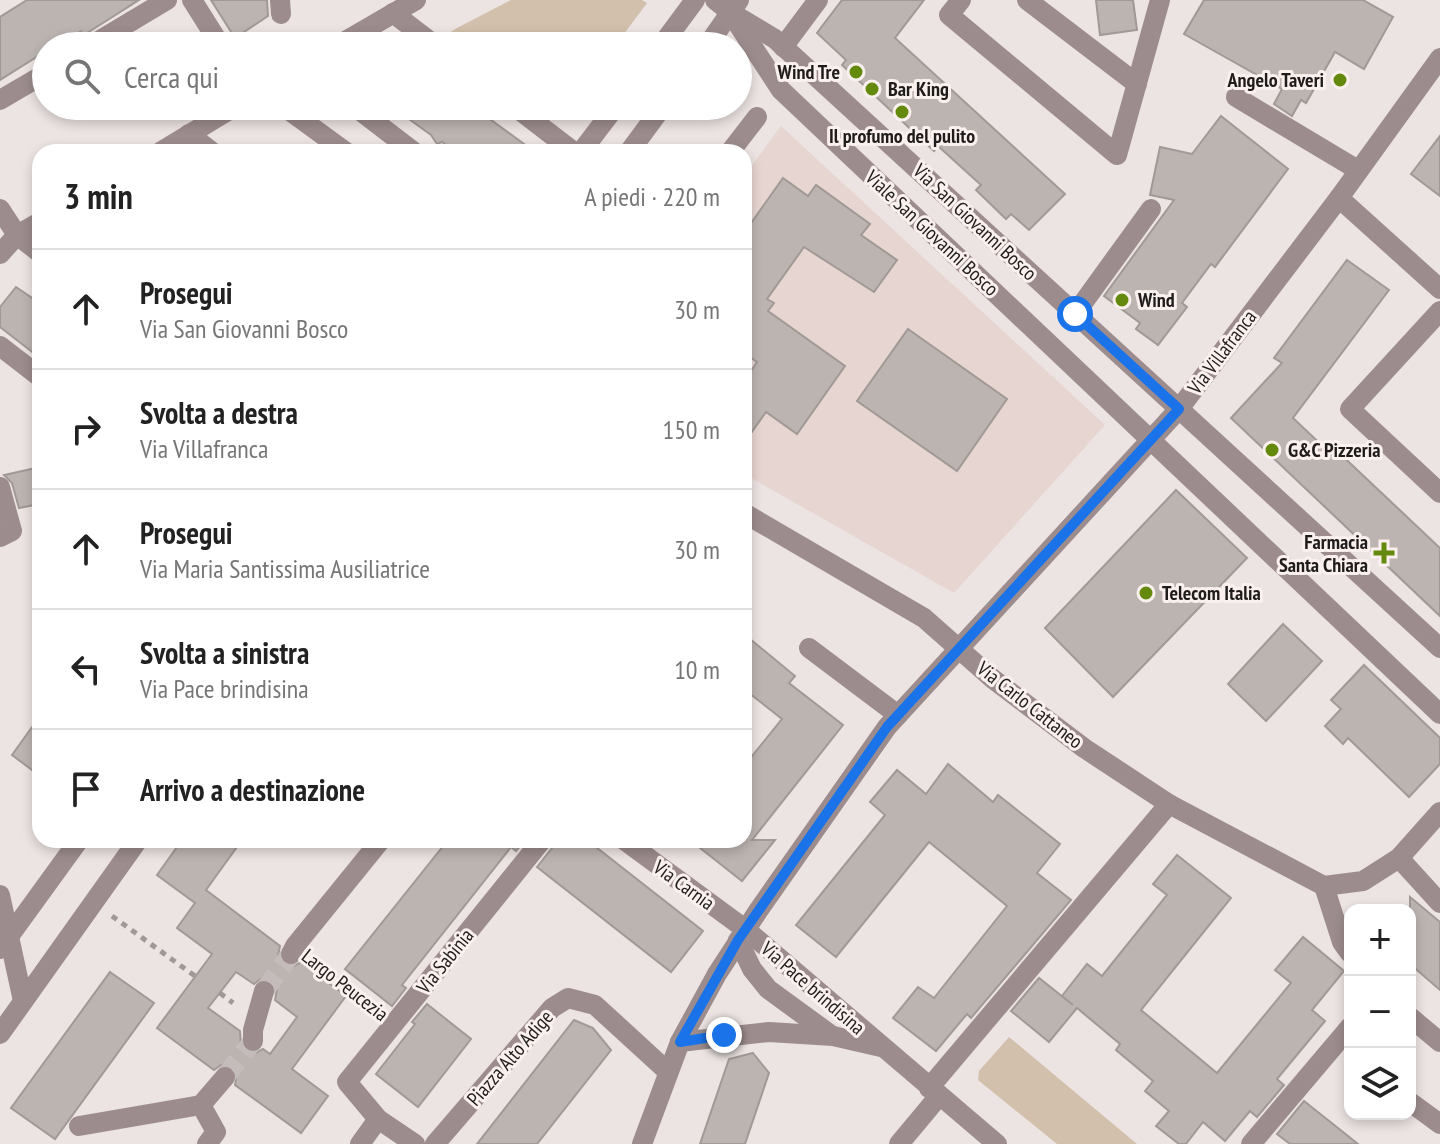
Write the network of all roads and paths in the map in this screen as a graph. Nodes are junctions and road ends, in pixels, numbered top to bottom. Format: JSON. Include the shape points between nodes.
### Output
{"nodes":[{"id":1,"x":167,"y":0,"type":"edge"},
{"id":2,"x":192,"y":0,"type":"edge"},
{"id":3,"x":416,"y":0,"type":"edge"},
{"id":4,"x":695,"y":0,"type":"edge"},
{"id":5,"x":818,"y":0,"type":"edge"},
{"id":6,"x":961,"y":0,"type":"edge"},
{"id":7,"x":1027,"y":0,"type":"edge"},
{"id":8,"x":1160,"y":0,"type":"edge"},
{"id":9,"x":728,"y":4,"type":"edge"},
{"id":10,"x":393,"y":13,"type":"junction"},
{"id":11,"x":113,"y":32,"type":"edge"},
{"id":12,"x":212,"y":32,"type":"edge"},
{"id":13,"x":361,"y":32,"type":"edge"},
{"id":14,"x":418,"y":32,"type":"edge"},
{"id":15,"x":671,"y":32,"type":"edge"},
{"id":16,"x":714,"y":32,"type":"edge"},
{"id":17,"x":745,"y":32,"type":"edge"},
{"id":18,"x":752,"y":43,"type":"edge"},
{"id":19,"x":783,"y":47,"type":"junction"},
{"id":20,"x":1440,"y":58,"type":"edge"},
{"id":21,"x":32,"y":81,"type":"edge"},
{"id":22,"x":1137,"y":84,"type":"junction"},
{"id":23,"x":1236,"y":97,"type":"dead end"},
{"id":24,"x":0,"y":100,"type":"edge"},
{"id":25,"x":757,"y":117,"type":"dead end"},
{"id":26,"x":212,"y":120,"type":"edge"},
{"id":27,"x":302,"y":120,"type":"edge"},
{"id":28,"x":372,"y":120,"type":"edge"},
{"id":29,"x":532,"y":120,"type":"edge"},
{"id":30,"x":605,"y":120,"type":"edge"},
{"id":31,"x":653,"y":120,"type":"edge"},
{"id":32,"x":189,"y":134,"type":"junction"},
{"id":33,"x":173,"y":144,"type":"edge"},
{"id":34,"x":202,"y":144,"type":"edge"},
{"id":35,"x":335,"y":144,"type":"edge"},
{"id":36,"x":404,"y":144,"type":"edge"},
{"id":37,"x":564,"y":144,"type":"edge"},
{"id":38,"x":587,"y":144,"type":"edge"},
{"id":39,"x":635,"y":144,"type":"edge"},
{"id":40,"x":736,"y":144,"type":"edge"},
{"id":41,"x":1358,"y":170,"type":"junction"},
{"id":42,"x":1339,"y":198,"type":"junction"},
{"id":43,"x":0,"y":209,"type":"edge"},
{"id":44,"x":1151,"y":209,"type":"dead end"},
{"id":45,"x":32,"y":227,"type":"edge"},
{"id":46,"x":17,"y":235,"type":"junction"},
{"id":47,"x":32,"y":247,"type":"edge"},
{"id":48,"x":0,"y":254,"type":"edge"},
{"id":49,"x":1440,"y":289,"type":"edge"},
{"id":50,"x":1440,"y":311,"type":"edge"},
{"id":51,"x":1075,"y":314,"type":"junction"},
{"id":52,"x":0,"y":346,"type":"edge"},
{"id":53,"x":32,"y":371,"type":"edge"},
{"id":54,"x":1179,"y":409,"type":"junction"},
{"id":55,"x":1151,"y":440,"type":"junction"},
{"id":56,"x":0,"y":487,"type":"edge"},
{"id":57,"x":1440,"y":493,"type":"edge"},
{"id":58,"x":752,"y":518,"type":"edge"},
{"id":59,"x":0,"y":537,"type":"edge"},
{"id":60,"x":958,"y":647,"type":"junction"},
{"id":61,"x":809,"y":648,"type":"dead end"},
{"id":62,"x":1440,"y":648,"type":"edge"},
{"id":63,"x":1440,"y":714,"type":"edge"},
{"id":64,"x":898,"y":715,"type":"junction"},
{"id":65,"x":1169,"y":804,"type":"junction"},
{"id":66,"x":1440,"y":812,"type":"edge"},
{"id":67,"x":73,"y":848,"type":"edge"},
{"id":68,"x":132,"y":848,"type":"edge"},
{"id":69,"x":375,"y":848,"type":"edge"},
{"id":70,"x":536,"y":848,"type":"edge"},
{"id":71,"x":634,"y":848,"type":"edge"},
{"id":72,"x":1399,"y":858,"type":"junction"},
{"id":73,"x":1324,"y":886,"type":"junction"},
{"id":74,"x":0,"y":895,"type":"edge"},
{"id":75,"x":93,"y":902,"type":"junction"},
{"id":76,"x":1440,"y":903,"type":"edge"},
{"id":77,"x":742,"y":935,"type":"junction"},
{"id":78,"x":4,"y":944,"type":"edge"},
{"id":79,"x":1344,"y":945,"type":"edge"},
{"id":80,"x":293,"y":950,"type":"joint"},
{"id":81,"x":195,"y":976,"type":"dead end"},
{"id":82,"x":264,"y":991,"type":"tunnel mouth"},
{"id":83,"x":220,"y":993,"type":"dead end"},
{"id":84,"x":23,"y":1001,"type":"junction"},
{"id":85,"x":233,"y":1003,"type":"dead end"},
{"id":86,"x":1416,"y":1022,"type":"edge"},
{"id":87,"x":395,"y":1023,"type":"junction"},
{"id":88,"x":0,"y":1034,"type":"edge"},
{"id":89,"x":833,"y":1036,"type":"junction"},
{"id":90,"x":253,"y":1041,"type":"tunnel mouth"},
{"id":91,"x":680,"y":1042,"type":"junction"},
{"id":92,"x":1440,"y":1042,"type":"edge"},
{"id":93,"x":881,"y":1047,"type":"junction"},
{"id":94,"x":1343,"y":1050,"type":"edge"},
{"id":95,"x":667,"y":1071,"type":"junction"},
{"id":96,"x":225,"y":1077,"type":"tunnel mouth"},
{"id":97,"x":934,"y":1092,"type":"junction"},
{"id":98,"x":201,"y":1105,"type":"junction"},
{"id":99,"x":1416,"y":1106,"type":"edge"},
{"id":100,"x":378,"y":1119,"type":"junction"},
{"id":101,"x":1440,"y":1124,"type":"edge"},
{"id":102,"x":79,"y":1126,"type":"dead end"},
{"id":103,"x":212,"y":1138,"type":"edge"},
{"id":104,"x":360,"y":1144,"type":"edge"},
{"id":105,"x":415,"y":1144,"type":"edge"},
{"id":106,"x":435,"y":1144,"type":"edge"},
{"id":107,"x":642,"y":1144,"type":"edge"},
{"id":108,"x":899,"y":1144,"type":"edge"},
{"id":109,"x":997,"y":1144,"type":"edge"},
{"id":110,"x":1251,"y":1144,"type":"edge"}],
"edges":[{"from":1,"to":11,"type":"street"},
{"from":2,"to":12,"type":"street"},
{"from":3,"to":10,"type":"street"},
{"from":4,"to":15,"type":"street"},
{"from":5,"to":19,"type":"street"},
{"from":6,"to":22,"type":"street","via":[[949,15],[1117,155]]},
{"from":7,"to":22,"type":"street"},
{"from":8,"to":22,"type":"street"},
{"from":9,"to":16,"type":"street"},
{"from":9,"to":17,"type":"street","name":"Viale San Giovanni Bosco"},
{"from":9,"to":19,"type":"street","name":"Via San Giovanni Bosco"},
{"from":10,"to":13,"type":"street"},
{"from":10,"to":14,"type":"street"},
{"from":18,"to":55,"type":"street","name":"Viale San Giovanni Bosco","via":[[781,90]]},
{"from":19,"to":51,"type":"street","name":"Via San Giovanni Bosco"},
{"from":20,"to":41,"type":"street","name":"Via Villafranca"},
{"from":21,"to":24,"type":"street"},
{"from":23,"to":41,"type":"street"},
{"from":25,"to":40,"type":"street"},
{"from":26,"to":32,"type":"street"},
{"from":27,"to":35,"type":"street"},
{"from":28,"to":36,"type":"street"},
{"from":29,"to":37,"type":"street"},
{"from":30,"to":38,"type":"street"},
{"from":31,"to":39,"type":"street"},
{"from":32,"to":33,"type":"street"},
{"from":32,"to":34,"type":"street"},
{"from":41,"to":42,"type":"street","name":"Via Villafranca"},
{"from":42,"to":49,"type":"street"},
{"from":42,"to":54,"type":"street","name":"Via Villafranca"},
{"from":43,"to":46,"type":"street"},
{"from":44,"to":51,"type":"street"},
{"from":45,"to":46,"type":"street"},
{"from":46,"to":47,"type":"street"},
{"from":46,"to":48,"type":"street"},
{"from":50,"to":57,"type":"street","via":[[1350,409]]},
{"from":51,"to":54,"type":"street","name":"Via San Giovanni Bosco"},
{"from":52,"to":53,"type":"street"},
{"from":54,"to":55,"type":"street","name":"Via Villafranca"},
{"from":54,"to":62,"type":"street","name":"Via San Giovanni Bosco"},
{"from":55,"to":60,"type":"street","name":"Via Villafranca"},
{"from":55,"to":63,"type":"street"},
{"from":56,"to":59,"type":"street","via":[[12,531]]},
{"from":58,"to":60,"type":"street","name":"Via Carlo Cattaneo","via":[[924,618]]},
{"from":60,"to":64,"type":"street","name":"Via Villafranca"},
{"from":60,"to":65,"type":"street","name":"Via Carlo Cattaneo","via":[[1084,748]]},
{"from":61,"to":64,"type":"street"},
{"from":64,"to":77,"type":"street","name":"Via Villafranca"},
{"from":65,"to":73,"type":"street","name":"Via Carlo Cattaneo"},
{"from":65,"to":97,"type":"street"},
{"from":66,"to":72,"type":"street"},
{"from":67,"to":78,"type":"street"},
{"from":68,"to":75,"type":"street"},
{"from":69,"to":80,"type":"street","name":"Largo Peucezia"},
{"from":70,"to":87,"type":"street","name":"Via Sabinia"},
{"from":71,"to":77,"type":"street","name":"Via Carnia"},
{"from":72,"to":73,"type":"street","via":[[1363,881]]},
{"from":72,"to":76,"type":"street"},
{"from":73,"to":79,"type":"street"},
{"from":74,"to":78,"type":"street"},
{"from":75,"to":81,"type":"path"},
{"from":75,"to":84,"type":"street"},
{"from":77,"to":89,"type":"street","name":"Via Pace brindisina","via":[[752,969],[768,989]]},
{"from":77,"to":91,"type":"street","name":"Via Villafranca"},
{"from":77,"to":93,"type":"street","name":"Via Pace brindisina","via":[[854,1020]]},
{"from":78,"to":84,"type":"street"},
{"from":80,"to":87,"type":"path","name":"Largo Peucezia"},
{"from":82,"to":90,"type":"street"},
{"from":83,"to":85,"type":"path"},
{"from":84,"to":88,"type":"street"},
{"from":86,"to":92,"type":"street"},
{"from":87,"to":100,"type":"street","name":"Via Sabinia","via":[[347,1082]]},
{"from":89,"to":91,"type":"street","name":"Via Pace brindisina","via":[[769,1032]]},
{"from":89,"to":93,"type":"street","name":"Via Pace brindisina"},
{"from":91,"to":95,"type":"street","name":"Via Villafranca"},
{"from":93,"to":97,"type":"street","name":"Via Pace brindisina"},
{"from":94,"to":110,"type":"street"},
{"from":95,"to":106,"type":"street","name":"Piazza Alto Adige","via":[[595,1005],[568,998],[552,1008]]},
{"from":95,"to":107,"type":"street","name":"Via Villafranca"},
{"from":96,"to":98,"type":"street"},
{"from":97,"to":108,"type":"street"},
{"from":97,"to":109,"type":"street","name":"Via Pace brindisina"},
{"from":98,"to":102,"type":"street"},
{"from":98,"to":103,"type":"street"},
{"from":99,"to":101,"type":"street"},
{"from":100,"to":104,"type":"street"},
{"from":100,"to":105,"type":"street"}]}
